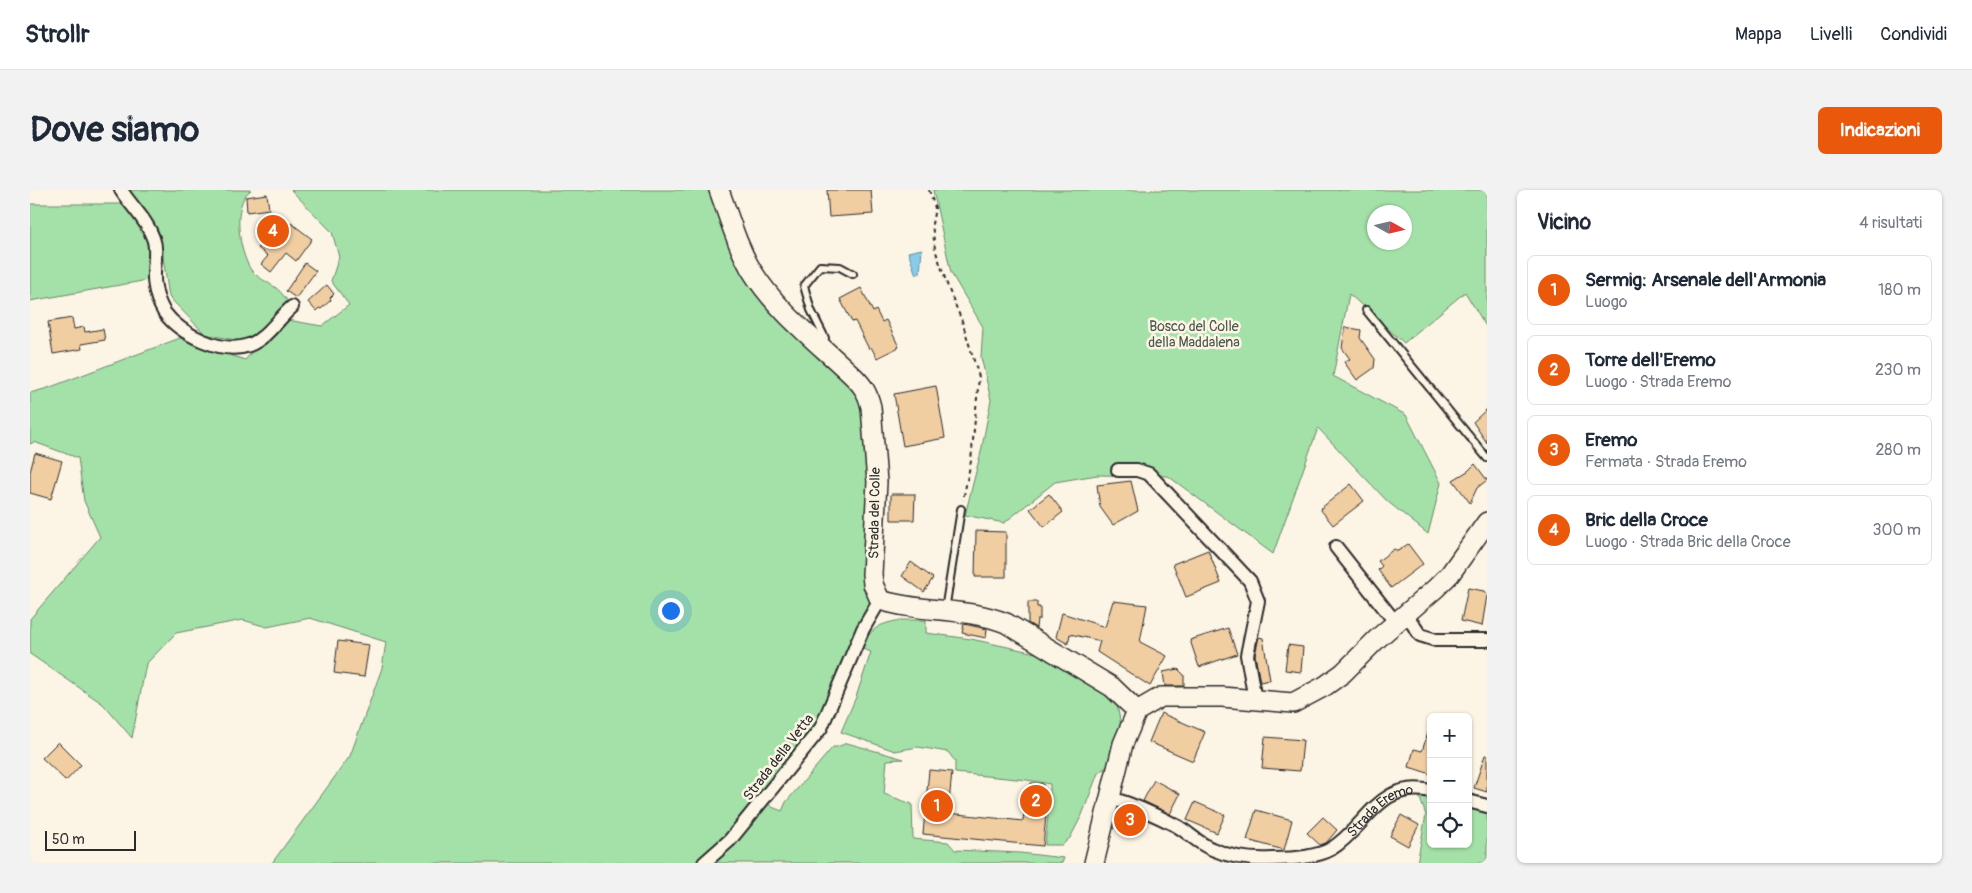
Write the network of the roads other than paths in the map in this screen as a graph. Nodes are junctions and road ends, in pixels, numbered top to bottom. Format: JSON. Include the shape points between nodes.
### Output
{"nodes":[{"id":1,"x":121,"y":190,"type":"edge"},
{"id":2,"x":719,"y":190,"type":"edge"},
{"id":3,"x":853,"y":274,"type":"dead end"},
{"id":4,"x":292,"y":308,"type":"dead end"},
{"id":5,"x":1366,"y":310,"type":"dead end"},
{"id":6,"x":823,"y":347,"type":"junction"},
{"id":7,"x":1487,"y":458,"type":"edge"},
{"id":8,"x":1118,"y":470,"type":"dead end"},
{"id":9,"x":961,"y":509,"type":"road end"},
{"id":10,"x":1487,"y":522,"type":"edge"},
{"id":11,"x":1336,"y":547,"type":"dead end"},
{"id":12,"x":880,"y":600,"type":"junction"},
{"id":13,"x":945,"y":611,"type":"junction"},
{"id":14,"x":1401,"y":619,"type":"junction"},
{"id":15,"x":1487,"y":640,"type":"edge"},
{"id":16,"x":1255,"y":700,"type":"junction"},
{"id":17,"x":1137,"y":711,"type":"junction"},
{"id":18,"x":1427,"y":791,"type":"edge"},
{"id":19,"x":1111,"y":798,"type":"junction"},
{"id":20,"x":704,"y":863,"type":"edge"},
{"id":21,"x":1094,"y":863,"type":"edge"}],
"edges":[{"from":1,"to":4,"type":"street","via":[[154,239],[155,288],[163,311],[190,334],[216,346],[248,345],[265,335]]},
{"from":2,"to":6,"type":"street","name":"Strada del Colle","via":[[752,270],[774,301]]},
{"from":3,"to":6,"type":"lane","via":[[840,267],[820,266],[804,286],[810,310],[825,338]]},
{"from":5,"to":7,"type":"lane"},
{"from":6,"to":12,"type":"street","name":"Strada del Colle","via":[[865,388],[871,407],[876,482],[872,574]]},
{"from":8,"to":16,"type":"street","via":[[1149,474],[1250,581],[1258,601],[1247,655]]},
{"from":9,"to":13,"type":"lane"},
{"from":10,"to":14,"type":"street","via":[[1450,574]]},
{"from":11,"to":14,"type":"street"},
{"from":12,"to":13,"type":"street","via":[[898,606]]},
{"from":12,"to":20,"type":"street","name":"Strada della Vetta","via":[[863,629],[821,728],[730,840]]},
{"from":13,"to":17,"type":"street","via":[[989,616],[1006,623],[1112,687]]},
{"from":14,"to":15,"type":"street","via":[[1420,635],[1436,640]]},
{"from":14,"to":16,"type":"street","via":[[1325,686],[1293,702]]},
{"from":16,"to":17,"type":"street","via":[[1161,697]]},
{"from":17,"to":19,"type":"street","via":[[1123,744]]},
{"from":18,"to":19,"type":"street","name":"Strada Eremo","via":[[1406,790],[1389,795],[1331,849],[1317,855],[1270,860],[1238,857],[1211,849],[1137,806]]},
{"from":19,"to":21,"type":"street"}]}
